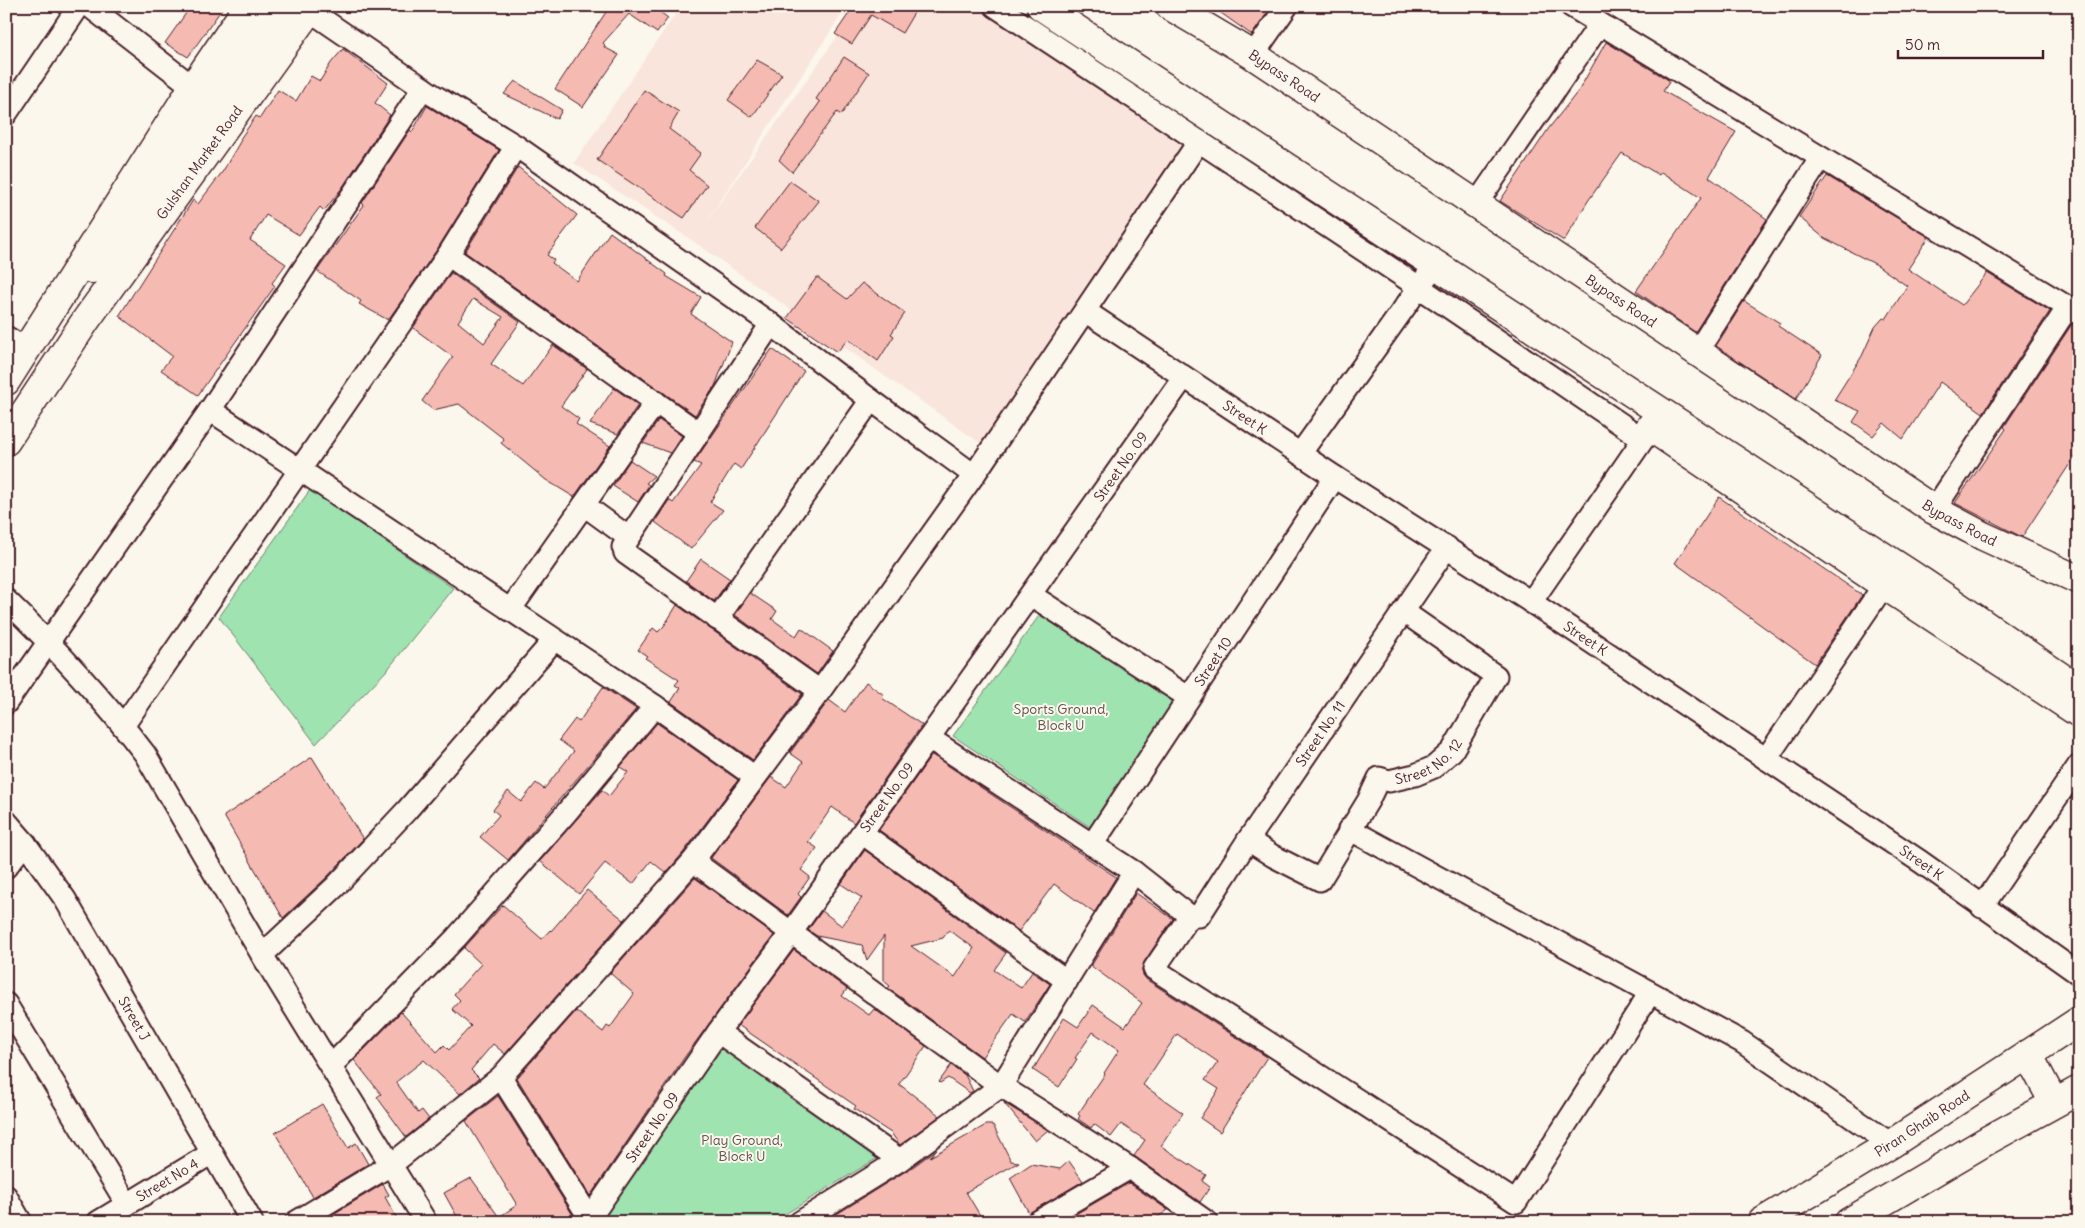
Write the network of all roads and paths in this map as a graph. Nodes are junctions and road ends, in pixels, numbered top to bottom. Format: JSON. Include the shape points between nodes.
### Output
{"nodes":[{"id":1,"x":79,"y":6,"type":"edge"},
{"id":2,"x":89,"y":6,"type":"edge"},
{"id":3,"x":248,"y":6,"type":"edge"},
{"id":4,"x":280,"y":6,"type":"edge"},
{"id":5,"x":995,"y":6,"type":"edge"},
{"id":6,"x":1041,"y":6,"type":"edge"},
{"id":7,"x":1170,"y":6,"type":"edge"},
{"id":8,"x":1287,"y":6,"type":"edge"},
{"id":9,"x":1571,"y":6,"type":"edge"},
{"id":10,"x":310,"y":8,"type":"edge"},
{"id":11,"x":1600,"y":24,"type":"junction"},
{"id":12,"x":1252,"y":56,"type":"junction"},
{"id":13,"x":193,"y":87,"type":"junction"},
{"id":14,"x":423,"y":88,"type":"junction"},
{"id":15,"x":6,"y":114,"type":"edge"},
{"id":16,"x":1199,"y":141,"type":"junction"},
{"id":17,"x":516,"y":146,"type":"junction"},
{"id":18,"x":1820,"y":159,"type":"junction"},
{"id":19,"x":1476,"y":204,"type":"junction"},
{"id":20,"x":120,"y":239,"type":"junction"},
{"id":21,"x":448,"y":255,"type":"junction"},
{"id":22,"x":1426,"y":276,"type":"junction"},
{"id":23,"x":2073,"y":310,"type":"edge"},
{"id":24,"x":1085,"y":311,"type":"junction"},
{"id":25,"x":49,"y":313,"type":"junction"},
{"id":26,"x":86,"y":320,"type":"junction"},
{"id":27,"x":771,"y":324,"type":"junction"},
{"id":28,"x":16,"y":343,"type":"edge"},
{"id":29,"x":1696,"y":352,"type":"junction"},
{"id":30,"x":1591,"y":367,"type":"junction"},
{"id":31,"x":1184,"y":377,"type":"junction"},
{"id":32,"x":6,"y":381,"type":"edge"},
{"id":33,"x":871,"y":400,"type":"junction"},
{"id":34,"x":656,"y":402,"type":"junction"},
{"id":35,"x":210,"y":410,"type":"junction"},
{"id":36,"x":698,"y":433,"type":"junction"},
{"id":37,"x":1647,"y":434,"type":"junction"},
{"id":38,"x":6,"y":441,"type":"edge"},
{"id":39,"x":1300,"y":454,"type":"junction"},
{"id":40,"x":300,"y":468,"type":"junction"},
{"id":41,"x":974,"y":475,"type":"junction"},
{"id":42,"x":1335,"y":477,"type":"junction"},
{"id":43,"x":584,"y":505,"type":"junction"},
{"id":44,"x":1934,"y":510,"type":"junction"},
{"id":45,"x":628,"y":537,"type":"junction"},
{"id":46,"x":1447,"y":547,"type":"junction"},
{"id":47,"x":2079,"y":580,"type":"edge"},
{"id":48,"x":1884,"y":585,"type":"junction"},
{"id":49,"x":1031,"y":594,"type":"junction"},
{"id":50,"x":6,"y":600,"type":"edge"},
{"id":51,"x":1531,"y":602,"type":"junction"},
{"id":52,"x":510,"y":610,"type":"junction"},
{"id":53,"x":1404,"y":612,"type":"junction"},
{"id":54,"x":717,"y":619,"type":"junction"},
{"id":55,"x":554,"y":640,"type":"junction"},
{"id":56,"x":48,"y":641,"type":"junction"},
{"id":57,"x":2079,"y":689,"type":"edge"},
{"id":58,"x":820,"y":691,"type":"junction"},
{"id":59,"x":1188,"y":697,"type":"junction"},
{"id":60,"x":6,"y":703,"type":"edge"},
{"id":61,"x":655,"y":706,"type":"junction"},
{"id":62,"x":2079,"y":713,"type":"edge"},
{"id":63,"x":123,"y":726,"type":"junction"},
{"id":64,"x":929,"y":738,"type":"junction"},
{"id":65,"x":1766,"y":759,"type":"junction"},
{"id":66,"x":2079,"y":765,"type":"edge"},
{"id":67,"x":755,"y":777,"type":"junction"},
{"id":68,"x":6,"y":821,"type":"edge"},
{"id":69,"x":1349,"y":829,"type":"junction"},
{"id":70,"x":862,"y":833,"type":"junction"},
{"id":71,"x":1248,"y":840,"type":"junction"},
{"id":72,"x":25,"y":844,"type":"junction"},
{"id":73,"x":1092,"y":845,"type":"junction"},
{"id":74,"x":692,"y":861,"type":"junction"},
{"id":75,"x":6,"y":867,"type":"edge"},
{"id":76,"x":1134,"y":872,"type":"junction"},
{"id":77,"x":1982,"y":907,"type":"junction"},
{"id":78,"x":1190,"y":916,"type":"junction"},
{"id":79,"x":791,"y":933,"type":"junction"},
{"id":80,"x":262,"y":954,"type":"junction"},
{"id":81,"x":2079,"y":974,"type":"edge"},
{"id":82,"x":1067,"y":980,"type":"junction"},
{"id":83,"x":1650,"y":992,"type":"junction"},
{"id":84,"x":6,"y":1004,"type":"edge"},
{"id":85,"x":2079,"y":1021,"type":"edge"},
{"id":86,"x":718,"y":1032,"type":"junction"},
{"id":87,"x":2028,"y":1054,"type":"junction"},
{"id":88,"x":332,"y":1065,"type":"junction"},
{"id":89,"x":501,"y":1077,"type":"junction"},
{"id":90,"x":1001,"y":1086,"type":"junction"},
{"id":91,"x":2079,"y":1090,"type":"edge"},
{"id":92,"x":2054,"y":1103,"type":"junction"},
{"id":93,"x":1890,"y":1144,"type":"junction"},
{"id":94,"x":212,"y":1153,"type":"junction"},
{"id":95,"x":900,"y":1160,"type":"junction"},
{"id":96,"x":392,"y":1164,"type":"junction"},
{"id":97,"x":1130,"y":1168,"type":"junction"},
{"id":98,"x":6,"y":1196,"type":"edge"},
{"id":99,"x":127,"y":1204,"type":"junction"},
{"id":100,"x":591,"y":1220,"type":"edge"},
{"id":101,"x":21,"y":1222,"type":"edge"},
{"id":102,"x":98,"y":1222,"type":"edge"},
{"id":103,"x":252,"y":1222,"type":"edge"},
{"id":104,"x":296,"y":1222,"type":"edge"},
{"id":105,"x":426,"y":1222,"type":"edge"},
{"id":106,"x":800,"y":1222,"type":"edge"},
{"id":107,"x":1037,"y":1222,"type":"edge"},
{"id":108,"x":1206,"y":1222,"type":"edge"},
{"id":109,"x":1762,"y":1222,"type":"edge"},
{"id":110,"x":1849,"y":1222,"type":"edge"}],
"edges":[{"from":1,"to":15,"type":"street"},
{"from":2,"to":13,"type":"street"},
{"from":3,"to":13,"type":"main road","name":"Gulshan Market Road"},
{"from":4,"to":20,"type":"main road","name":"Gulshan Market Road"},
{"from":5,"to":16,"type":"street"},
{"from":6,"to":22,"type":"main road"},
{"from":7,"to":12,"type":"main road","name":"Bypass Road"},
{"from":8,"to":12,"type":"street"},
{"from":9,"to":11,"type":"street"},
{"from":10,"to":14,"type":"street"},
{"from":10,"to":26,"type":"main road","name":"Gulshan Market Road"},
{"from":11,"to":18,"type":"street"},
{"from":11,"to":19,"type":"street"},
{"from":12,"to":19,"type":"main road","name":"Bypass Road"},
{"from":13,"to":25,"type":"main road","name":"Gulshan Market Road"},
{"from":14,"to":17,"type":"street"},
{"from":14,"to":35,"type":"street"},
{"from":16,"to":22,"type":"street"},
{"from":16,"to":24,"type":"street"},
{"from":17,"to":21,"type":"street"},
{"from":17,"to":27,"type":"street"},
{"from":18,"to":23,"type":"street"},
{"from":18,"to":29,"type":"street"},
{"from":19,"to":29,"type":"main road","name":"Bypass Road"},
{"from":20,"to":25,"type":"main road","name":"Gulshan Market Road"},
{"from":20,"to":26,"type":"main road","name":"Gulshan Market Road"},
{"from":21,"to":34,"type":"street"},
{"from":21,"to":40,"type":"street"},
{"from":22,"to":30,"type":"main road"},
{"from":22,"to":37,"type":"street"},
{"from":22,"to":39,"type":"street"},
{"from":23,"to":44,"type":"street"},
{"from":24,"to":31,"type":"street","name":"Street K"},
{"from":24,"to":41,"type":"street"},
{"from":25,"to":28,"type":"main road","name":"Gulshan Market Road"},
{"from":26,"to":38,"type":"main road","name":"Gulshan Market Road"},
{"from":27,"to":33,"type":"street"},
{"from":27,"to":36,"type":"street"},
{"from":28,"to":32,"type":"main road","name":"Gulshan Market Road"},
{"from":29,"to":44,"type":"main road","name":"Bypass Road"},
{"from":30,"to":37,"type":"main road"},
{"from":30,"to":57,"type":"main road","via":[[1897,565]]},
{"from":31,"to":39,"type":"street","name":"Street K"},
{"from":31,"to":49,"type":"street","name":"Street No. 09"},
{"from":33,"to":41,"type":"street"},
{"from":33,"to":54,"type":"street"},
{"from":34,"to":36,"type":"street"},
{"from":34,"to":43,"type":"street"},
{"from":35,"to":40,"type":"street"},
{"from":35,"to":56,"type":"street"},
{"from":36,"to":45,"type":"street"},
{"from":37,"to":48,"type":"main road"},
{"from":37,"to":51,"type":"street"},
{"from":39,"to":42,"type":"street","name":"Street K"},
{"from":40,"to":52,"type":"street"},
{"from":40,"to":63,"type":"street"},
{"from":41,"to":58,"type":"street"},
{"from":42,"to":46,"type":"street","name":"Street K"},
{"from":42,"to":59,"type":"street","name":"Street 10"},
{"from":43,"to":45,"type":"street"},
{"from":43,"to":52,"type":"street"},
{"from":44,"to":47,"type":"main road","name":"Bypass Road"},
{"from":45,"to":54,"type":"street","via":[[623,547],[625,553]]},
{"from":46,"to":51,"type":"street","name":"Street K"},
{"from":46,"to":53,"type":"street","name":"Street No. 11"},
{"from":48,"to":62,"type":"main road"},
{"from":48,"to":65,"type":"street"},
{"from":49,"to":59,"type":"street"},
{"from":49,"to":64,"type":"street","name":"Street No. 09"},
{"from":50,"to":56,"type":"street"},
{"from":51,"to":65,"type":"street","name":"Street K"},
{"from":52,"to":55,"type":"street"},
{"from":53,"to":69,"type":"street","name":"Street No. 12","via":[[1496,676],[1452,752],[1434,768],[1415,775],[1389,781],[1379,778]]},
{"from":53,"to":71,"type":"street","name":"Street No. 11"},
{"from":54,"to":58,"type":"street"},
{"from":55,"to":61,"type":"street"},
{"from":55,"to":80,"type":"street","via":[[335,888]]},
{"from":56,"to":60,"type":"street"},
{"from":56,"to":63,"type":"street"},
{"from":58,"to":67,"type":"street"},
{"from":59,"to":73,"type":"street","name":"Street 10"},
{"from":61,"to":67,"type":"street"},
{"from":61,"to":88,"type":"street","via":[[456,938]]},
{"from":63,"to":80,"type":"street","via":[[145,754]]},
{"from":64,"to":70,"type":"street","name":"Street No. 09"},
{"from":64,"to":73,"type":"street"},
{"from":65,"to":77,"type":"street","name":"Street K","via":[[1921,862]]},
{"from":66,"to":77,"type":"street"},
{"from":67,"to":74,"type":"street"},
{"from":68,"to":72,"type":"street","name":"Street J"},
{"from":69,"to":71,"type":"street","name":"Street No. 12","via":[[1320,880]]},
{"from":69,"to":83,"type":"street"},
{"from":70,"to":79,"type":"street","name":"Street No. 09"},
{"from":70,"to":82,"type":"street"},
{"from":71,"to":78,"type":"street","name":"Street No. 11","via":[[1204,910],[1199,916]]},
{"from":72,"to":75,"type":"street"},
{"from":72,"to":94,"type":"street","name":"Street J","via":[[64,900]]},
{"from":73,"to":76,"type":"street"},
{"from":74,"to":79,"type":"street"},
{"from":74,"to":89,"type":"street"},
{"from":76,"to":78,"type":"street"},
{"from":76,"to":82,"type":"street"},
{"from":77,"to":81,"type":"street","name":"Street K"},
{"from":78,"to":83,"type":"street","via":[[1154,969],[1516,1202]]},
{"from":79,"to":86,"type":"street","name":"Street No. 09"},
{"from":79,"to":90,"type":"street"},
{"from":80,"to":88,"type":"street"},
{"from":82,"to":90,"type":"street"},
{"from":83,"to":93,"type":"street","via":[[1742,1042]]},
{"from":84,"to":99,"type":"street"},
{"from":85,"to":87,"type":"main road","name":"Piran Ghaib Road"},
{"from":86,"to":95,"type":"street"},
{"from":86,"to":100,"type":"street","name":"Street No. 09"},
{"from":87,"to":92,"type":"main road"},
{"from":87,"to":93,"type":"main road","name":"Piran Ghaib Road"},
{"from":88,"to":96,"type":"street"},
{"from":89,"to":96,"type":"street"},
{"from":89,"to":100,"type":"street"},
{"from":90,"to":95,"type":"street"},
{"from":90,"to":97,"type":"street"},
{"from":91,"to":92,"type":"main road"},
{"from":92,"to":110,"type":"main road"},
{"from":93,"to":109,"type":"main road","name":"Piran Ghaib Road"},
{"from":94,"to":99,"type":"street","name":"Street No 4"},
{"from":94,"to":103,"type":"street","name":"Street J"},
{"from":95,"to":106,"type":"street"},
{"from":96,"to":104,"type":"street"},
{"from":96,"to":105,"type":"street"},
{"from":97,"to":107,"type":"street"},
{"from":97,"to":108,"type":"street"},
{"from":98,"to":101,"type":"street"},
{"from":99,"to":102,"type":"street","name":"Street No 4"}]}
